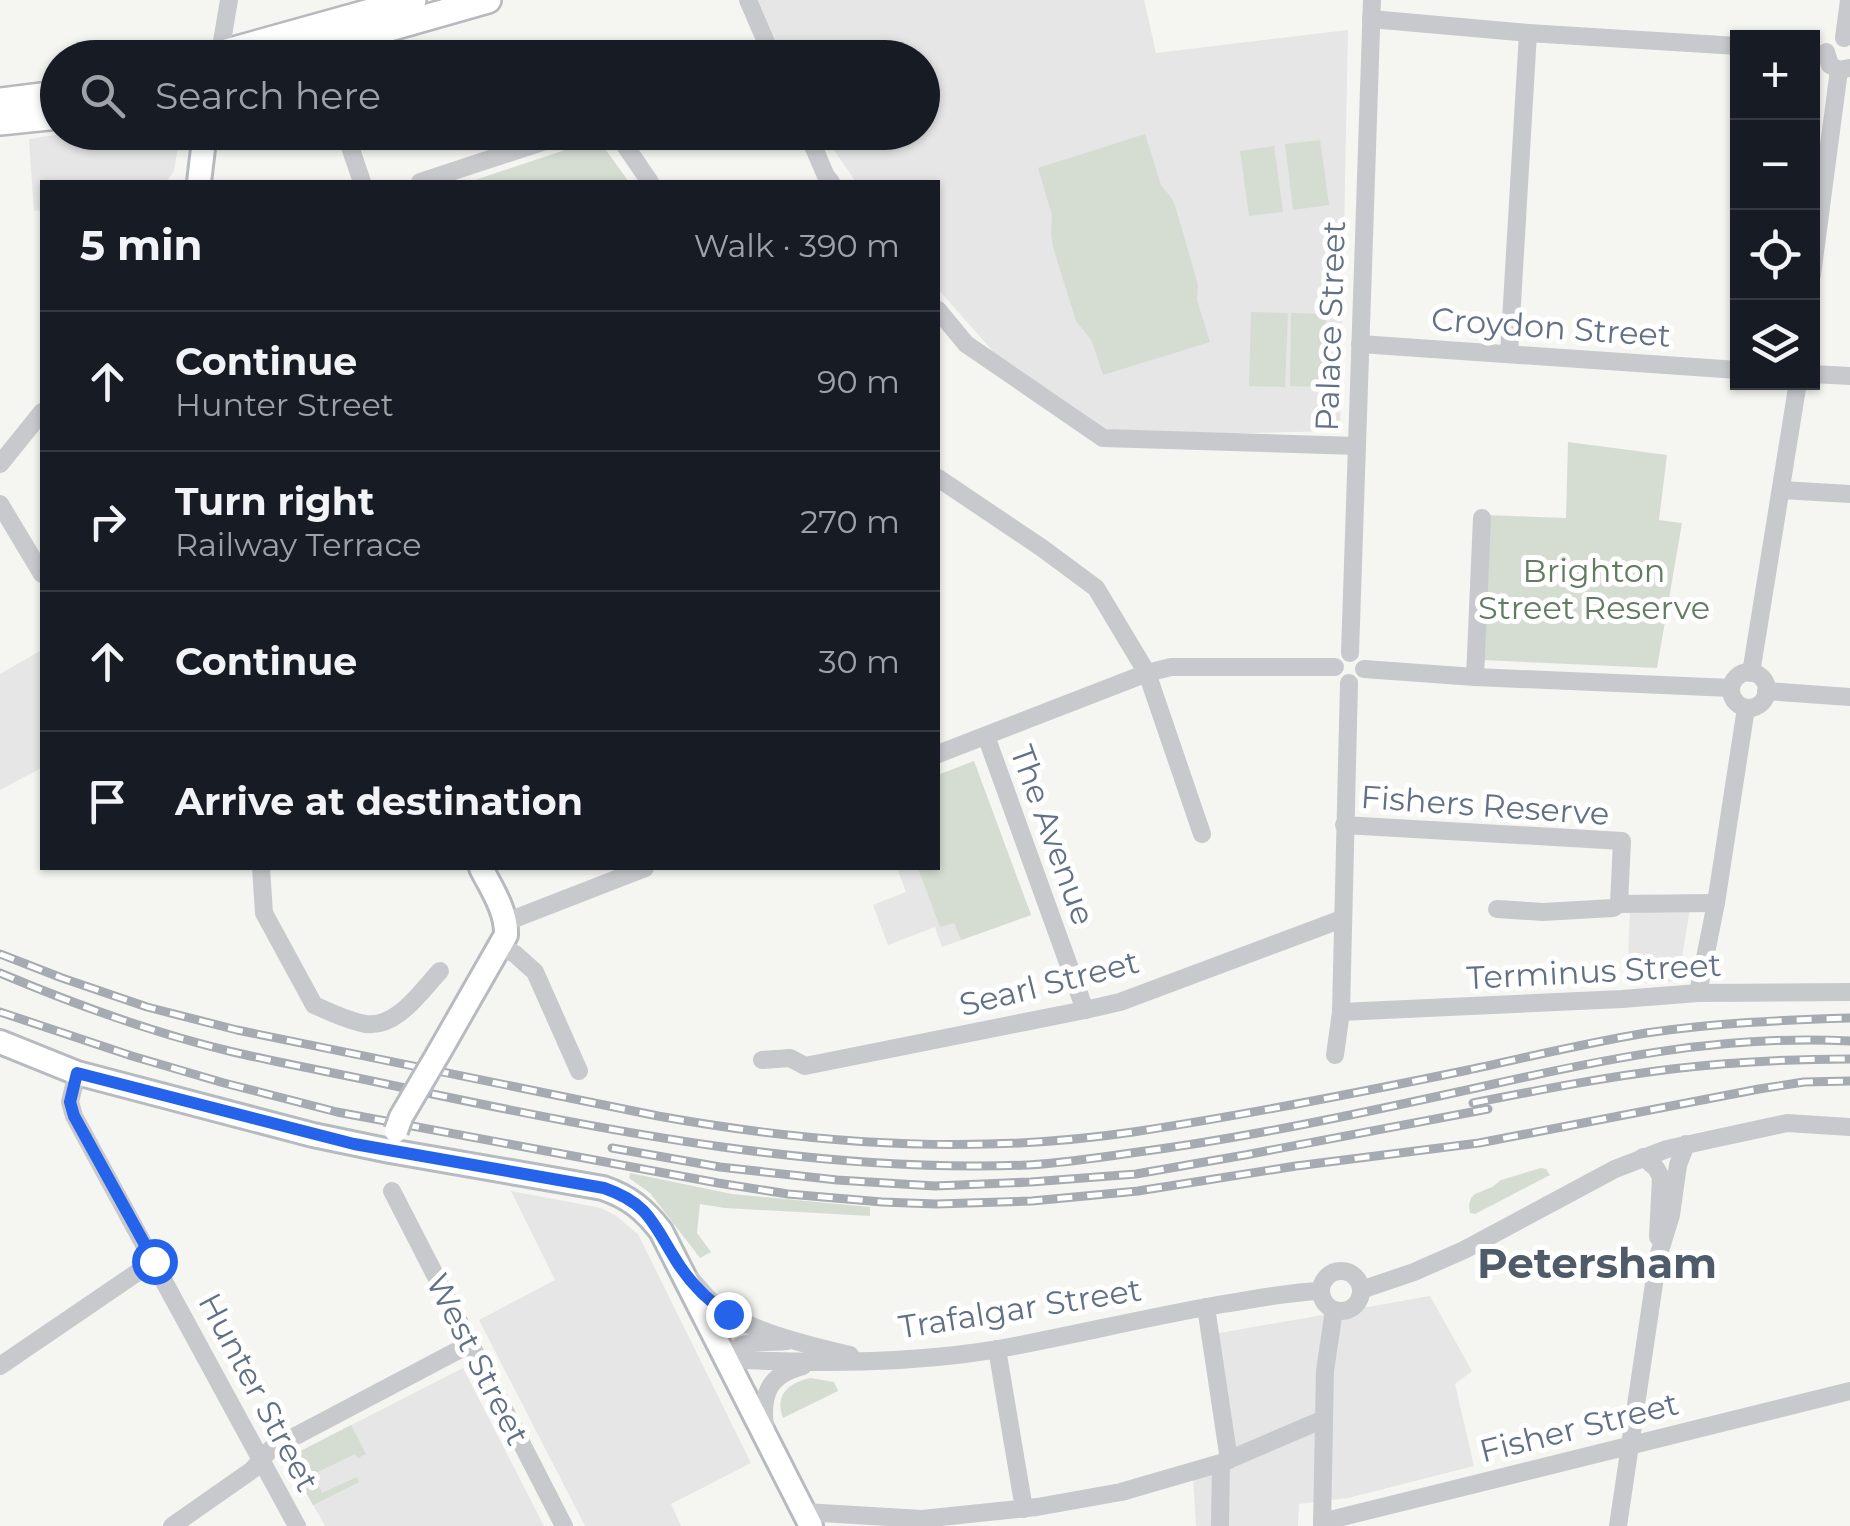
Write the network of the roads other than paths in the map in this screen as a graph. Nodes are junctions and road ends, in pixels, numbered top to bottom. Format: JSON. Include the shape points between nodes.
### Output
{"nodes":[{"id":1,"x":230,"y":0,"type":"edge"},
{"id":2,"x":413,"y":0,"type":"edge"},
{"id":3,"x":488,"y":0,"type":"edge"},
{"id":4,"x":748,"y":0,"type":"edge"},
{"id":5,"x":1849,"y":0,"type":"edge"},
{"id":6,"x":1372,"y":9,"type":"edge"},
{"id":7,"x":1528,"y":32,"type":"junction"},
{"id":8,"x":1847,"y":39,"type":"edge"},
{"id":9,"x":219,"y":40,"type":"edge"},
{"id":10,"x":271,"y":40,"type":"edge"},
{"id":11,"x":359,"y":40,"type":"edge"},
{"id":12,"x":766,"y":40,"type":"edge"},
{"id":13,"x":1730,"y":45,"type":"edge"},
{"id":14,"x":1820,"y":50,"type":"edge"},
{"id":15,"x":1820,"y":52,"type":"edge"},
{"id":16,"x":1845,"y":69,"type":"edge"},
{"id":17,"x":40,"y":96,"type":"edge"},
{"id":18,"x":0,"y":100,"type":"edge"},
{"id":19,"x":40,"y":118,"type":"edge"},
{"id":20,"x":0,"y":122,"type":"edge"},
{"id":21,"x":203,"y":150,"type":"edge"},
{"id":22,"x":350,"y":150,"type":"edge"},
{"id":23,"x":518,"y":150,"type":"edge"},
{"id":24,"x":628,"y":150,"type":"edge"},
{"id":25,"x":814,"y":150,"type":"edge"},
{"id":26,"x":199,"y":180,"type":"edge"},
{"id":27,"x":361,"y":180,"type":"edge"},
{"id":28,"x":426,"y":180,"type":"edge"},
{"id":29,"x":649,"y":180,"type":"edge"},
{"id":30,"x":829,"y":180,"type":"edge"},
{"id":31,"x":1820,"y":225,"type":"edge"},
{"id":32,"x":940,"y":312,"type":"edge"},
{"id":33,"x":1360,"y":344,"type":"junction"},
{"id":34,"x":1509,"y":354,"type":"junction"},
{"id":35,"x":1730,"y":369,"type":"edge"},
{"id":36,"x":1820,"y":374,"type":"edge"},
{"id":37,"x":1850,"y":376,"type":"edge"},
{"id":38,"x":1797,"y":390,"type":"edge"},
{"id":39,"x":40,"y":414,"type":"edge"},
{"id":40,"x":1356,"y":446,"type":"junction"},
{"id":41,"x":0,"y":464,"type":"edge"},
{"id":42,"x":940,"y":479,"type":"edge"},
{"id":43,"x":1782,"y":490,"type":"junction"},
{"id":44,"x":1850,"y":494,"type":"edge"},
{"id":45,"x":0,"y":504,"type":"edge"},
{"id":46,"x":1482,"y":518,"type":"dead end"},
{"id":47,"x":40,"y":571,"type":"edge"},
{"id":48,"x":1350,"y":654,"type":"junction"},
{"id":49,"x":1335,"y":667,"type":"junction"},
{"id":50,"x":1364,"y":668,"type":"junction"},
{"id":51,"x":1751,"y":673,"type":"junction"},
{"id":52,"x":1148,"y":674,"type":"junction"},
{"id":53,"x":1475,"y":677,"type":"junction"},
{"id":54,"x":1349,"y":683,"type":"junction"},
{"id":55,"x":1731,"y":688,"type":"junction"},
{"id":56,"x":1766,"y":691,"type":"junction"},
{"id":57,"x":1850,"y":697,"type":"edge"},
{"id":58,"x":1746,"y":708,"type":"junction"},
{"id":59,"x":986,"y":736,"type":"junction"},
{"id":60,"x":940,"y":753,"type":"edge"},
{"id":61,"x":1344,"y":826,"type":"junction"},
{"id":62,"x":1202,"y":834,"type":"dead end"},
{"id":63,"x":261,"y":870,"type":"edge"},
{"id":64,"x":481,"y":870,"type":"edge"},
{"id":65,"x":640,"y":870,"type":"edge"},
{"id":66,"x":1716,"y":903,"type":"junction"},
{"id":67,"x":1619,"y":904,"type":"junction"},
{"id":68,"x":1497,"y":910,"type":"dead end"},
{"id":69,"x":1342,"y":918,"type":"junction"},
{"id":70,"x":506,"y":922,"type":"junction"},
{"id":71,"x":501,"y":947,"type":"junction"},
{"id":72,"x":440,"y":972,"type":"dead end"},
{"id":73,"x":1850,"y":992,"type":"edge"},
{"id":74,"x":1698,"y":994,"type":"junction"},
{"id":75,"x":1085,"y":1010,"type":"junction"},
{"id":76,"x":1341,"y":1012,"type":"junction"},
{"id":77,"x":0,"y":1042,"type":"edge"},
{"id":78,"x":1335,"y":1055,"type":"dead end"},
{"id":79,"x":762,"y":1060,"type":"dead end"},
{"id":80,"x":579,"y":1070,"type":"dead end"},
{"id":81,"x":77,"y":1073,"type":"junction"},
{"id":82,"x":1850,"y":1127,"type":"edge"},
{"id":83,"x":393,"y":1141,"type":"junction"},
{"id":84,"x":1686,"y":1144,"type":"junction"},
{"id":85,"x":1643,"y":1157,"type":"junction"},
{"id":86,"x":392,"y":1191,"type":"dead end"},
{"id":87,"x":1658,"y":1257,"type":"junction"},
{"id":88,"x":674,"y":1258,"type":"junction"},
{"id":89,"x":154,"y":1261,"type":"junction"},
{"id":90,"x":1361,"y":1290,"type":"junction"},
{"id":91,"x":1321,"y":1291,"type":"junction"},
{"id":92,"x":1206,"y":1307,"type":"junction"},
{"id":93,"x":1334,"y":1310,"type":"junction"},
{"id":94,"x":792,"y":1340,"type":"junction"},
{"id":95,"x":470,"y":1344,"type":"junction"},
{"id":96,"x":998,"y":1349,"type":"junction"},
{"id":97,"x":726,"y":1358,"type":"junction"},
{"id":98,"x":870,"y":1360,"type":"junction"},
{"id":99,"x":814,"y":1364,"type":"junction"},
{"id":100,"x":0,"y":1366,"type":"edge"},
{"id":101,"x":1850,"y":1391,"type":"edge"},
{"id":102,"x":1324,"y":1420,"type":"junction"},
{"id":103,"x":766,"y":1436,"type":"junction"},
{"id":104,"x":1630,"y":1445,"type":"junction"},
{"id":105,"x":262,"y":1459,"type":"junction"},
{"id":106,"x":1225,"y":1462,"type":"junction"},
{"id":107,"x":1024,"y":1509,"type":"junction"},
{"id":108,"x":808,"y":1519,"type":"edge"},
{"id":109,"x":924,"y":1522,"type":"edge"},
{"id":110,"x":1322,"y":1524,"type":"edge"},
{"id":111,"x":172,"y":1526,"type":"edge"},
{"id":112,"x":297,"y":1526,"type":"edge"},
{"id":113,"x":564,"y":1526,"type":"edge"},
{"id":114,"x":1220,"y":1526,"type":"edge"},
{"id":115,"x":1618,"y":1526,"type":"edge"}],
"edges":[{"from":1,"to":9,"type":"street"},
{"from":2,"to":10,"type":"highway"},
{"from":3,"to":11,"type":"highway"},
{"from":4,"to":12,"type":"street"},
{"from":5,"to":8,"type":"street"},
{"from":6,"to":7,"type":"street"},
{"from":6,"to":33,"type":"street","name":"Palace Street"},
{"from":7,"to":13,"type":"street"},
{"from":7,"to":34,"type":"street"},
{"from":8,"to":14,"type":"street"},
{"from":15,"to":16,"type":"street","via":[[1830,66]]},
{"from":16,"to":31,"type":"street"},
{"from":17,"to":18,"type":"highway"},
{"from":19,"to":20,"type":"highway"},
{"from":21,"to":26,"type":"main road"},
{"from":22,"to":27,"type":"street"},
{"from":23,"to":28,"type":"street"},
{"from":24,"to":29,"type":"street"},
{"from":25,"to":30,"type":"street"},
{"from":32,"to":40,"type":"street","via":[[966,344],[1103,438]]},
{"from":33,"to":34,"type":"street","name":"Croydon Street"},
{"from":33,"to":40,"type":"street","name":"Palace Street"},
{"from":34,"to":35,"type":"street","name":"Croydon Street"},
{"from":36,"to":37,"type":"street"},
{"from":38,"to":43,"type":"street"},
{"from":39,"to":41,"type":"street"},
{"from":40,"to":48,"type":"street","name":"Palace Street"},
{"from":42,"to":52,"type":"street","via":[[1096,588]]},
{"from":43,"to":44,"type":"street"},
{"from":43,"to":51,"type":"street"},
{"from":45,"to":47,"type":"street"},
{"from":46,"to":53,"type":"street"},
{"from":48,"to":49,"type":"street"},
{"from":48,"to":50,"type":"street"},
{"from":49,"to":52,"type":"street","via":[[1171,668]]},
{"from":49,"to":54,"type":"street"},
{"from":50,"to":53,"type":"street"},
{"from":50,"to":54,"type":"street"},
{"from":51,"to":55,"type":"street"},
{"from":51,"to":56,"type":"street"},
{"from":52,"to":59,"type":"street"},
{"from":52,"to":62,"type":"street"},
{"from":53,"to":55,"type":"street"},
{"from":54,"to":61,"type":"street"},
{"from":55,"to":58,"type":"street","via":[[1732,698]]},
{"from":56,"to":57,"type":"street"},
{"from":56,"to":58,"type":"street","via":[[1760,704]]},
{"from":58,"to":66,"type":"street"},
{"from":59,"to":60,"type":"street"},
{"from":59,"to":75,"type":"street","name":"The Avenue"},
{"from":61,"to":67,"type":"street","name":"Fishers Reserve","via":[[1622,841]]},
{"from":61,"to":69,"type":"street"},
{"from":63,"to":72,"type":"street","via":[[264,913],[314,1005],[370,1025],[384,1022]]},
{"from":64,"to":70,"type":"main road"},
{"from":65,"to":70,"type":"street"},
{"from":66,"to":67,"type":"street"},
{"from":66,"to":74,"type":"street"},
{"from":67,"to":68,"type":"street"},
{"from":69,"to":75,"type":"street","name":"Searl Street"},
{"from":69,"to":76,"type":"street"},
{"from":70,"to":71,"type":"main road"},
{"from":71,"to":80,"type":"street","via":[[535,972]]},
{"from":71,"to":83,"type":"main road","bridge":true},
{"from":73,"to":74,"type":"street","name":"Terminus Street"},
{"from":74,"to":76,"type":"street","name":"Terminus Street"},
{"from":75,"to":79,"type":"street","name":"Searl Street","via":[[806,1066],[790,1058]]},
{"from":76,"to":78,"type":"street"},
{"from":77,"to":81,"type":"main road"},
{"from":81,"to":83,"type":"main road","via":[[298,1131]]},
{"from":81,"to":89,"type":"street","name":"Hunter Street","via":[[74,1116]]},
{"from":82,"to":84,"type":"street","via":[[1787,1122]]},
{"from":83,"to":88,"type":"main road","via":[[623,1195],[645,1212]]},
{"from":84,"to":85,"type":"street"},
{"from":84,"to":87,"type":"street"},
{"from":85,"to":87,"type":"street","via":[[1661,1177]]},
{"from":85,"to":90,"type":"street","via":[[1464,1250]]},
{"from":86,"to":95,"type":"street","name":"West Street"},
{"from":87,"to":104,"type":"street"},
{"from":88,"to":94,"type":"street","via":[[728,1314]]},
{"from":88,"to":97,"type":"main road"},
{"from":89,"to":100,"type":"street"},
{"from":89,"to":105,"type":"street","name":"Hunter Street"},
{"from":90,"to":91,"type":"street","via":[[1352,1274],[1340,1271],[1324,1280]]},
{"from":90,"to":93,"type":"street","via":[[1355,1306]]},
{"from":91,"to":92,"type":"street","name":"Trafalgar Street"},
{"from":91,"to":93,"type":"street"},
{"from":92,"to":96,"type":"street","name":"Trafalgar Street"},
{"from":92,"to":106,"type":"street"},
{"from":93,"to":102,"type":"street"},
{"from":94,"to":97,"type":"street","via":[[739,1345]]},
{"from":94,"to":98,"type":"street"},
{"from":95,"to":105,"type":"street","via":[[271,1448]]},
{"from":95,"to":113,"type":"street","name":"West Street"},
{"from":96,"to":98,"type":"street","name":"Trafalgar Street"},
{"from":96,"to":107,"type":"street"},
{"from":97,"to":99,"type":"street","name":"Trafalgar Street"},
{"from":97,"to":103,"type":"main road"},
{"from":98,"to":99,"type":"street","name":"Trafalgar Street"},
{"from":99,"to":103,"type":"street","via":[[788,1370],[771,1383]]},
{"from":101,"to":104,"type":"street","name":"Fisher Street"},
{"from":102,"to":106,"type":"street"},
{"from":102,"to":110,"type":"street"},
{"from":103,"to":108,"type":"main road"},
{"from":104,"to":110,"type":"street","name":"Fisher Street"},
{"from":104,"to":115,"type":"street"},
{"from":105,"to":111,"type":"street"},
{"from":105,"to":112,"type":"street","name":"Hunter Street"},
{"from":106,"to":107,"type":"street","via":[[1121,1492]]},
{"from":106,"to":114,"type":"street"},
{"from":107,"to":109,"type":"street"},
{"from":108,"to":109,"type":"street"}]}
